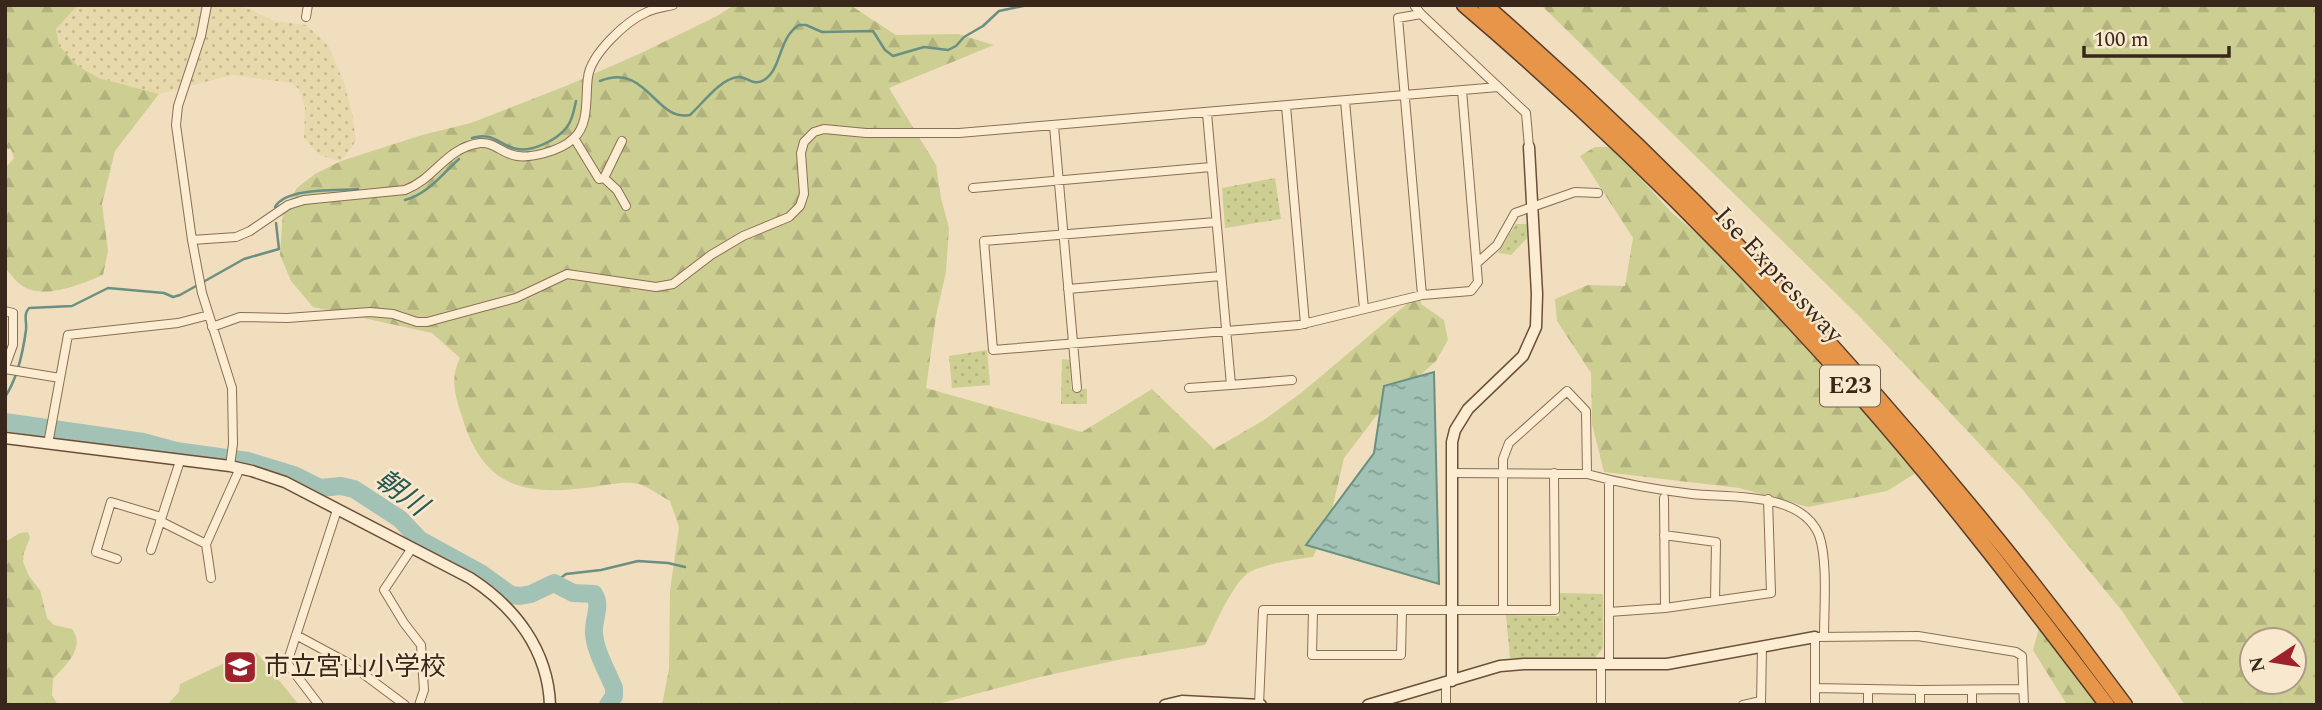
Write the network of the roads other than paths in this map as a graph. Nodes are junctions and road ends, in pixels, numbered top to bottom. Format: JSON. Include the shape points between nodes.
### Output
{"nodes":[{"id":1,"x":207,"y":5,"type":"edge"},
{"id":2,"x":308,"y":5,"type":"edge"},
{"id":3,"x":673,"y":5,"type":"edge"},
{"id":4,"x":1413,"y":5,"type":"edge"},
{"id":5,"x":1464,"y":5,"type":"edge"},
{"id":6,"x":1485,"y":5,"type":"edge"},
{"id":7,"x":1420,"y":14,"type":"junction"},
{"id":8,"x":306,"y":17,"type":"dead end"},
{"id":9,"x":1516,"y":41,"type":"junction"},
{"id":10,"x":1497,"y":87,"type":"junction"},
{"id":11,"x":1462,"y":90,"type":"junction"},
{"id":12,"x":1404,"y":95,"type":"junction"},
{"id":13,"x":1345,"y":101,"type":"junction"},
{"id":14,"x":1286,"y":106,"type":"junction"},
{"id":15,"x":1207,"y":113,"type":"junction"},
{"id":16,"x":1054,"y":126,"type":"junction"},
{"id":17,"x":574,"y":138,"type":"junction"},
{"id":18,"x":622,"y":141,"type":"dead end"},
{"id":19,"x":1529,"y":147,"type":"joint"},
{"id":20,"x":1211,"y":167,"type":"junction"},
{"id":21,"x":604,"y":178,"type":"junction"},
{"id":22,"x":1059,"y":180,"type":"junction"},
{"id":23,"x":972,"y":188,"type":"dead end"},
{"id":24,"x":1598,"y":193,"type":"dead end"},
{"id":25,"x":1533,"y":205,"type":"junction"},
{"id":26,"x":626,"y":206,"type":"dead end"},
{"id":27,"x":1216,"y":222,"type":"junction"},
{"id":28,"x":1064,"y":235,"type":"junction"},
{"id":29,"x":192,"y":240,"type":"junction"},
{"id":30,"x":1477,"y":263,"type":"junction"},
{"id":31,"x":1221,"y":276,"type":"junction"},
{"id":32,"x":1068,"y":289,"type":"junction"},
{"id":33,"x":1422,"y":295,"type":"junction"},
{"id":34,"x":1364,"y":309,"type":"junction"},
{"id":35,"x":5,"y":311,"type":"edge"},
{"id":36,"x":209,"y":316,"type":"junction"},
{"id":37,"x":1305,"y":324,"type":"junction"},
{"id":38,"x":212,"y":327,"type":"junction"},
{"id":39,"x":1226,"y":331,"type":"junction"},
{"id":40,"x":1073,"y":344,"type":"junction"},
{"id":41,"x":10,"y":369,"type":"edge"},
{"id":42,"x":60,"y":378,"type":"junction"},
{"id":43,"x":1292,"y":380,"type":"dead end"},
{"id":44,"x":1231,"y":385,"type":"junction"},
{"id":45,"x":1077,"y":388,"type":"dead end"},
{"id":46,"x":1189,"y":388,"type":"dead end"},
{"id":47,"x":5,"y":438,"type":"edge"},
{"id":48,"x":50,"y":439,"type":"junction"},
{"id":49,"x":180,"y":461,"type":"junction"},
{"id":50,"x":234,"y":465,"type":"junction"},
{"id":51,"x":1451,"y":473,"type":"junction"},
{"id":52,"x":1503,"y":473,"type":"junction"},
{"id":53,"x":1555,"y":473,"type":"junction"},
{"id":54,"x":1587,"y":474,"type":"junction"},
{"id":55,"x":1609,"y":480,"type":"junction"},
{"id":56,"x":1664,"y":498,"type":"dead end"},
{"id":57,"x":1768,"y":499,"type":"junction"},
{"id":58,"x":337,"y":510,"type":"junction"},
{"id":59,"x":160,"y":519,"type":"junction"},
{"id":60,"x":1664,"y":535,"type":"junction"},
{"id":61,"x":206,"y":544,"type":"junction"},
{"id":62,"x":412,"y":548,"type":"junction"},
{"id":63,"x":151,"y":550,"type":"dead end"},
{"id":64,"x":117,"y":559,"type":"dead end"},
{"id":65,"x":2004,"y":559,"type":"junction"},
{"id":66,"x":211,"y":578,"type":"dead end"},
{"id":67,"x":1715,"y":601,"type":"junction"},
{"id":68,"x":1665,"y":608,"type":"junction"},
{"id":69,"x":1452,"y":610,"type":"junction"},
{"id":70,"x":1503,"y":610,"type":"junction"},
{"id":71,"x":1313,"y":611,"type":"junction"},
{"id":72,"x":1402,"y":611,"type":"junction"},
{"id":73,"x":1609,"y":612,"type":"junction"},
{"id":74,"x":296,"y":635,"type":"junction"},
{"id":75,"x":1819,"y":637,"type":"junction"},
{"id":76,"x":1762,"y":647,"type":"junction"},
{"id":77,"x":1605,"y":664,"type":"junction"},
{"id":78,"x":1449,"y":682,"type":"junction"},
{"id":79,"x":1815,"y":688,"type":"junction"},
{"id":80,"x":2024,"y":689,"type":"junction"},
{"id":81,"x":1868,"y":690,"type":"junction"},
{"id":82,"x":1920,"y":690,"type":"junction"},
{"id":83,"x":1972,"y":690,"type":"junction"},
{"id":84,"x":1393,"y":702,"type":"edge"},
{"id":85,"x":1761,"y":703,"type":"edge"},
{"id":86,"x":1224,"y":704,"type":"edge"},
{"id":87,"x":319,"y":705,"type":"edge"},
{"id":88,"x":405,"y":705,"type":"edge"},
{"id":89,"x":419,"y":705,"type":"edge"},
{"id":90,"x":550,"y":705,"type":"edge"},
{"id":91,"x":1165,"y":705,"type":"edge"},
{"id":92,"x":1260,"y":705,"type":"edge"},
{"id":93,"x":1368,"y":705,"type":"edge"},
{"id":94,"x":1446,"y":705,"type":"edge"},
{"id":95,"x":1601,"y":705,"type":"edge"},
{"id":96,"x":1743,"y":705,"type":"edge"},
{"id":97,"x":1815,"y":705,"type":"edge"},
{"id":98,"x":1868,"y":705,"type":"edge"},
{"id":99,"x":1920,"y":705,"type":"edge"},
{"id":100,"x":1972,"y":705,"type":"edge"},
{"id":101,"x":2024,"y":705,"type":"edge"},
{"id":102,"x":2107,"y":705,"type":"edge"},
{"id":103,"x":2125,"y":705,"type":"edge"}],
"edges":[{"from":1,"to":29,"type":"street","via":[[176,116]]},
{"from":2,"to":8,"type":"street"},
{"from":3,"to":17,"type":"street","via":[[632,21],[592,62],[585,114]]},
{"from":4,"to":7,"type":"street"},
{"from":5,"to":9,"type":"highway","name":"Ise Expressway","number":"E23"},
{"from":6,"to":9,"type":"highway","name":"Ise Expressway","number":"E23"},
{"from":7,"to":10,"type":"street"},
{"from":7,"to":12,"type":"street","via":[[1398,18]]},
{"from":9,"to":65,"type":"highway","name":"Ise Expressway","number":"E23","via":[[1626,133],[1696,213],[1873,390],[1941,468]]},
{"from":10,"to":11,"type":"street"},
{"from":10,"to":19,"type":"street","via":[[1526,113]]},
{"from":11,"to":12,"type":"street"},
{"from":11,"to":30,"type":"street"},
{"from":12,"to":13,"type":"street"},
{"from":12,"to":33,"type":"street"},
{"from":13,"to":14,"type":"street"},
{"from":13,"to":34,"type":"street"},
{"from":14,"to":15,"type":"street"},
{"from":14,"to":37,"type":"street"},
{"from":15,"to":16,"type":"street"},
{"from":15,"to":20,"type":"street"},
{"from":16,"to":22,"type":"street"},
{"from":16,"to":38,"type":"street","via":[[959,133],[814,132],[801,153],[804,194],[800,206],[789,217],[711,255],[673,284],[656,287],[567,274],[516,298],[426,322],[370,312],[240,317]]},
{"from":17,"to":21,"type":"street","via":[[599,179]]},
{"from":17,"to":29,"type":"street","via":[[542,155],[525,158],[481,143],[459,149],[419,185],[405,190],[304,200],[236,237]]},
{"from":18,"to":21,"type":"street"},
{"from":19,"to":25,"type":"street"},
{"from":20,"to":22,"type":"street"},
{"from":20,"to":27,"type":"street"},
{"from":21,"to":26,"type":"street"},
{"from":22,"to":23,"type":"street"},
{"from":22,"to":28,"type":"street"},
{"from":24,"to":25,"type":"street","via":[[1575,192]]},
{"from":25,"to":30,"type":"street","via":[[1515,213],[1497,246]]},
{"from":25,"to":51,"type":"street","via":[[1537,313],[1533,338],[1523,356],[1459,422],[1452,442]]},
{"from":27,"to":28,"type":"street"},
{"from":27,"to":31,"type":"street"},
{"from":28,"to":32,"type":"street"},
{"from":28,"to":40,"type":"street","via":[[984,241],[993,350]]},
{"from":29,"to":36,"type":"street"},
{"from":30,"to":33,"type":"street","via":[[1478,282],[1471,290]]},
{"from":31,"to":32,"type":"street"},
{"from":31,"to":39,"type":"street"},
{"from":32,"to":40,"type":"street"},
{"from":33,"to":34,"type":"street"},
{"from":34,"to":37,"type":"street"},
{"from":35,"to":41,"type":"street","via":[[12,313]]},
{"from":36,"to":38,"type":"street"},
{"from":36,"to":42,"type":"street","via":[[68,335]]},
{"from":37,"to":39,"type":"street"},
{"from":38,"to":50,"type":"street","via":[[232,388]]},
{"from":39,"to":40,"type":"street"},
{"from":39,"to":44,"type":"street"},
{"from":40,"to":45,"type":"street"},
{"from":41,"to":42,"type":"street"},
{"from":42,"to":48,"type":"street"},
{"from":43,"to":44,"type":"street"},
{"from":44,"to":46,"type":"street"},
{"from":47,"to":48,"type":"street"},
{"from":48,"to":49,"type":"street"},
{"from":49,"to":50,"type":"street"},
{"from":49,"to":59,"type":"street"},
{"from":50,"to":58,"type":"street","via":[[285,482]]},
{"from":50,"to":61,"type":"street"},
{"from":51,"to":52,"type":"street"},
{"from":51,"to":69,"type":"street"},
{"from":52,"to":53,"type":"street"},
{"from":52,"to":54,"type":"street","via":[[1509,443],[1567,391],[1586,411]]},
{"from":52,"to":70,"type":"street"},
{"from":53,"to":54,"type":"street"},
{"from":53,"to":70,"type":"street","via":[[1555,610]]},
{"from":54,"to":55,"type":"street"},
{"from":55,"to":57,"type":"street","via":[[1692,494]]},
{"from":55,"to":73,"type":"street"},
{"from":56,"to":60,"type":"street"},
{"from":57,"to":67,"type":"street","via":[[1771,593]]},
{"from":57,"to":75,"type":"street","via":[[1812,522],[1818,534],[1823,559]]},
{"from":58,"to":62,"type":"street"},
{"from":58,"to":74,"type":"street"},
{"from":59,"to":61,"type":"street"},
{"from":59,"to":63,"type":"street"},
{"from":59,"to":64,"type":"street","via":[[111,502],[96,552]]},
{"from":60,"to":67,"type":"street","via":[[1716,542]]},
{"from":60,"to":68,"type":"street"},
{"from":61,"to":66,"type":"street"},
{"from":62,"to":89,"type":"street","via":[[384,590],[421,645],[424,690]]},
{"from":62,"to":90,"type":"street","via":[[470,578],[502,602],[532,640],[544,664]]},
{"from":65,"to":102,"type":"highway","name":"Ise Expressway","number":"E23"},
{"from":65,"to":103,"type":"highway","name":"Ise Expressway","number":"E23"},
{"from":67,"to":68,"type":"street"},
{"from":68,"to":73,"type":"street"},
{"from":69,"to":70,"type":"street"},
{"from":69,"to":72,"type":"street"},
{"from":69,"to":78,"type":"street"},
{"from":71,"to":72,"type":"street"},
{"from":71,"to":72,"type":"street","via":[[1312,655],[1401,654]]},
{"from":71,"to":92,"type":"street","via":[[1263,610]]},
{"from":73,"to":77,"type":"street"},
{"from":74,"to":87,"type":"street","via":[[287,663]]},
{"from":74,"to":88,"type":"street","via":[[349,664]]},
{"from":75,"to":76,"type":"street"},
{"from":75,"to":79,"type":"street"},
{"from":75,"to":80,"type":"street","via":[[1918,636],[2017,653],[2024,662]]},
{"from":76,"to":77,"type":"street","via":[[1681,663]]},
{"from":76,"to":85,"type":"street"},
{"from":77,"to":78,"type":"street","via":[[1500,666]]},
{"from":77,"to":95,"type":"street"},
{"from":78,"to":84,"type":"street"},
{"from":78,"to":94,"type":"street"},
{"from":79,"to":81,"type":"street"},
{"from":79,"to":97,"type":"street"},
{"from":80,"to":83,"type":"street"},
{"from":80,"to":101,"type":"street"},
{"from":81,"to":82,"type":"street"},
{"from":81,"to":98,"type":"street"},
{"from":82,"to":83,"type":"street"},
{"from":82,"to":99,"type":"street"},
{"from":83,"to":100,"type":"street"},
{"from":84,"to":93,"type":"street"},
{"from":85,"to":96,"type":"street"},
{"from":86,"to":91,"type":"street","via":[[1182,701]]},
{"from":86,"to":92,"type":"street"}]}
